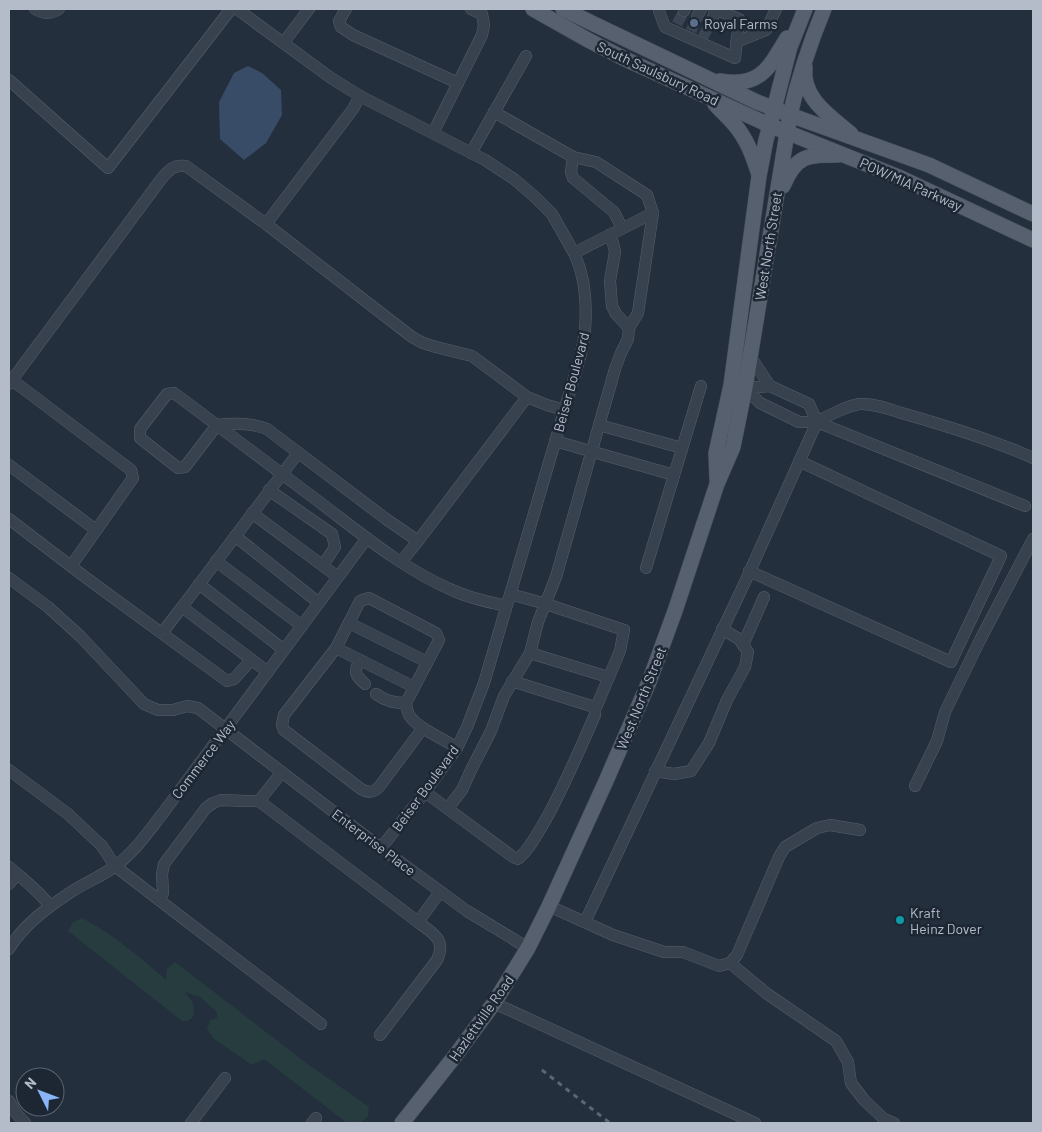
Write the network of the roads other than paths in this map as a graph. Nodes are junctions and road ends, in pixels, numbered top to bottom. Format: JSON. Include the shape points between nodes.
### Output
{"nodes":[{"id":1,"x":35,"y":9,"type":"edge"},
{"id":2,"x":59,"y":9,"type":"edge"},
{"id":3,"x":231,"y":9,"type":"edge"},
{"id":4,"x":237,"y":9,"type":"edge"},
{"id":5,"x":309,"y":9,"type":"edge"},
{"id":6,"x":346,"y":9,"type":"edge"},
{"id":7,"x":471,"y":9,"type":"edge"},
{"id":8,"x":533,"y":9,"type":"edge"},
{"id":9,"x":715,"y":9,"type":"edge"},
{"id":10,"x":776,"y":9,"type":"edge"},
{"id":11,"x":804,"y":9,"type":"edge"},
{"id":12,"x":824,"y":9,"type":"edge"},
{"id":13,"x":571,"y":10,"type":"edge"},
{"id":14,"x":657,"y":10,"type":"edge"},
{"id":15,"x":741,"y":14,"type":"edge"},
{"id":16,"x":710,"y":24,"type":"tunnel mouth"},
{"id":17,"x":565,"y":27,"type":"junction"},
{"id":18,"x":284,"y":42,"type":"junction"},
{"id":19,"x":736,"y":42,"type":"junction"},
{"id":20,"x":807,"y":55,"type":"junction"},
{"id":21,"x":526,"y":56,"type":"dead end"},
{"id":22,"x":710,"y":79,"type":"junction"},
{"id":23,"x":9,"y":80,"type":"edge"},
{"id":24,"x":458,"y":83,"type":"junction"},
{"id":25,"x":360,"y":96,"type":"junction"},
{"id":26,"x":708,"y":97,"type":"junction"},
{"id":27,"x":774,"y":109,"type":"junction"},
{"id":28,"x":494,"y":112,"type":"junction"},
{"id":29,"x":790,"y":115,"type":"junction"},
{"id":30,"x":769,"y":125,"type":"junction"},
{"id":31,"x":787,"y":132,"type":"junction"},
{"id":32,"x":433,"y":133,"type":"junction"},
{"id":33,"x":857,"y":140,"type":"junction"},
{"id":34,"x":470,"y":153,"type":"junction"},
{"id":35,"x":845,"y":155,"type":"junction"},
{"id":36,"x":573,"y":157,"type":"junction"},
{"id":37,"x":759,"y":176,"type":"junction"},
{"id":38,"x":774,"y":208,"type":"junction"},
{"id":39,"x":654,"y":213,"type":"junction"},
{"id":40,"x":1033,"y":214,"type":"edge"},
{"id":41,"x":266,"y":224,"type":"junction"},
{"id":42,"x":622,"y":228,"type":"junction"},
{"id":43,"x":609,"y":235,"type":"junction"},
{"id":44,"x":1033,"y":240,"type":"edge"},
{"id":45,"x":574,"y":253,"type":"junction"},
{"id":46,"x":629,"y":328,"type":"junction"},
{"id":47,"x":750,"y":356,"type":"junction"},
{"id":48,"x":10,"y":382,"type":"edge"},
{"id":49,"x":701,"y":386,"type":"dead end"},
{"id":50,"x":738,"y":386,"type":"junction"},
{"id":51,"x":770,"y":386,"type":"junction"},
{"id":52,"x":527,"y":397,"type":"junction"},
{"id":53,"x":564,"y":410,"type":"junction"},
{"id":54,"x":817,"y":422,"type":"junction"},
{"id":55,"x":217,"y":425,"type":"junction"},
{"id":56,"x":599,"y":425,"type":"junction"},
{"id":57,"x":555,"y":440,"type":"junction"},
{"id":58,"x":682,"y":448,"type":"junction"},
{"id":59,"x":592,"y":451,"type":"junction"},
{"id":60,"x":298,"y":453,"type":"junction"},
{"id":61,"x":1033,"y":458,"type":"edge"},
{"id":62,"x":799,"y":461,"type":"junction"},
{"id":63,"x":9,"y":466,"type":"edge"},
{"id":64,"x":282,"y":474,"type":"junction"},
{"id":65,"x":674,"y":475,"type":"junction"},
{"id":66,"x":269,"y":490,"type":"junction"},
{"id":67,"x":1025,"y":506,"type":"dead end"},
{"id":68,"x":252,"y":513,"type":"junction"},
{"id":69,"x":9,"y":519,"type":"edge"},
{"id":70,"x":96,"y":530,"type":"junction"},
{"id":71,"x":235,"y":536,"type":"junction"},
{"id":72,"x":367,"y":538,"type":"junction"},
{"id":73,"x":1033,"y":539,"type":"edge"},
{"id":74,"x":418,"y":541,"type":"junction"},
{"id":75,"x":216,"y":561,"type":"junction"},
{"id":76,"x":401,"y":562,"type":"junction"},
{"id":77,"x":323,"y":565,"type":"junction"},
{"id":78,"x":71,"y":566,"type":"junction"},
{"id":79,"x":646,"y":568,"type":"dead end"},
{"id":80,"x":749,"y":571,"type":"junction"},
{"id":81,"x":338,"y":577,"type":"junction"},
{"id":82,"x":9,"y":578,"type":"edge"},
{"id":83,"x":199,"y":584,"type":"junction"},
{"id":84,"x":510,"y":594,"type":"junction"},
{"id":85,"x":764,"y":597,"type":"dead end"},
{"id":86,"x":319,"y":603,"type":"junction"},
{"id":87,"x":546,"y":604,"type":"junction"},
{"id":88,"x":506,"y":606,"type":"junction"},
{"id":89,"x":182,"y":607,"type":"junction"},
{"id":90,"x":349,"y":622,"type":"junction"},
{"id":91,"x":302,"y":626,"type":"junction"},
{"id":92,"x":722,"y":629,"type":"junction"},
{"id":93,"x":162,"y":633,"type":"junction"},
{"id":94,"x":743,"y":645,"type":"junction"},
{"id":95,"x":336,"y":648,"type":"junction"},
{"id":96,"x":284,"y":650,"type":"junction"},
{"id":97,"x":530,"y":653,"type":"junction"},
{"id":98,"x":251,"y":660,"type":"junction"},
{"id":99,"x":360,"y":660,"type":"junction"},
{"id":100,"x":427,"y":662,"type":"junction"},
{"id":101,"x":268,"y":672,"type":"junction"},
{"id":102,"x":608,"y":677,"type":"junction"},
{"id":103,"x":512,"y":681,"type":"junction"},
{"id":104,"x":365,"y":684,"type":"dead end"},
{"id":105,"x":414,"y":687,"type":"junction"},
{"id":106,"x":376,"y":694,"type":"dead end"},
{"id":107,"x":406,"y":703,"type":"junction"},
{"id":108,"x":595,"y":710,"type":"junction"},
{"id":109,"x":423,"y":728,"type":"junction"},
{"id":110,"x":225,"y":730,"type":"junction"},
{"id":111,"x":457,"y":748,"type":"junction"},
{"id":112,"x":9,"y":770,"type":"edge"},
{"id":113,"x":655,"y":771,"type":"junction"},
{"id":114,"x":282,"y":772,"type":"junction"},
{"id":115,"x":915,"y":786,"type":"dead end"},
{"id":116,"x":425,"y":792,"type":"junction"},
{"id":117,"x":259,"y":801,"type":"junction"},
{"id":118,"x":448,"y":808,"type":"junction"},
{"id":119,"x":860,"y":830,"type":"dead end"},
{"id":120,"x":381,"y":848,"type":"junction"},
{"id":121,"x":115,"y":866,"type":"junction"},
{"id":122,"x":13,"y":871,"type":"edge"},
{"id":123,"x":9,"y":884,"type":"edge"},
{"id":124,"x":440,"y":892,"type":"junction"},
{"id":125,"x":158,"y":900,"type":"junction"},
{"id":126,"x":50,"y":906,"type":"junction"},
{"id":127,"x":549,"y":906,"type":"junction"},
{"id":128,"x":418,"y":922,"type":"junction"},
{"id":129,"x":585,"y":922,"type":"junction"},
{"id":130,"x":528,"y":948,"type":"junction"},
{"id":131,"x":9,"y":949,"type":"edge"},
{"id":132,"x":730,"y":963,"type":"junction"},
{"id":133,"x":494,"y":1003,"type":"junction"},
{"id":134,"x":321,"y":1024,"type":"dead end"},
{"id":135,"x":380,"y":1035,"type":"dead end"},
{"id":136,"x":226,"y":1078,"type":"dead end"},
{"id":137,"x":9,"y":1101,"type":"edge"},
{"id":138,"x":25,"y":1123,"type":"edge"},
{"id":139,"x":192,"y":1123,"type":"edge"},
{"id":140,"x":402,"y":1123,"type":"edge"},
{"id":141,"x":755,"y":1123,"type":"edge"},
{"id":142,"x":894,"y":1123,"type":"edge"}],
"edges":[{"from":1,"to":2,"type":"street","via":[[50,14]]},
{"from":3,"to":23,"type":"street","via":[[108,168]]},
{"from":4,"to":18,"type":"street","name":"Beiser Boulevard"},
{"from":5,"to":18,"type":"street"},
{"from":6,"to":24,"type":"street","via":[[339,21],[341,27],[353,35]]},
{"from":7,"to":24,"type":"street","via":[[482,14],[484,24],[482,35]]},
{"from":8,"to":17,"type":"main road","name":"South Saulsbury Road"},
{"from":9,"to":15,"type":"street"},
{"from":9,"to":16,"type":"street"},
{"from":10,"to":19,"type":"street","via":[[766,30]]},
{"from":11,"to":22,"type":"main road","via":[[766,71],[742,82]]},
{"from":11,"to":27,"type":"main road","name":"West North Street"},
{"from":12,"to":20,"type":"main road","name":"West North Street"},
{"from":13,"to":17,"type":"street"},
{"from":13,"to":22,"type":"main road","name":"South Saulsbury Road"},
{"from":14,"to":19,"type":"street","via":[[665,27],[676,28],[735,58]]},
{"from":15,"to":19,"type":"street"},
{"from":17,"to":26,"type":"main road","name":"South Saulsbury Road"},
{"from":18,"to":25,"type":"street","name":"Beiser Boulevard"},
{"from":20,"to":29,"type":"main road","name":"West North Street"},
{"from":20,"to":33,"type":"main road","via":[[804,72],[812,97]]},
{"from":21,"to":28,"type":"street"},
{"from":22,"to":27,"type":"main road","name":"South Saulsbury Road"},
{"from":24,"to":32,"type":"street"},
{"from":25,"to":32,"type":"street","name":"Beiser Boulevard"},
{"from":25,"to":41,"type":"street"},
{"from":26,"to":30,"type":"main road","name":"South Saulsbury Road"},
{"from":26,"to":37,"type":"main road","via":[[740,132],[754,157]]},
{"from":27,"to":29,"type":"main road","name":"South Saulsbury Road"},
{"from":27,"to":30,"type":"main road","name":"West North Street"},
{"from":28,"to":34,"type":"street"},
{"from":28,"to":36,"type":"street"},
{"from":29,"to":31,"type":"main road","name":"West North Street"},
{"from":29,"to":33,"type":"main road","name":"POW/MIA Parkway"},
{"from":30,"to":31,"type":"main road","name":"South Saulsbury Road"},
{"from":30,"to":37,"type":"main road","name":"West North Street"},
{"from":31,"to":35,"type":"main road","name":"POW/MIA Parkway"},
{"from":31,"to":38,"type":"main road","name":"West North Street"},
{"from":32,"to":34,"type":"street","name":"Beiser Boulevard"},
{"from":33,"to":40,"type":"main road","name":"POW/MIA Parkway","via":[[929,165]]},
{"from":34,"to":45,"type":"street","name":"Beiser Boulevard","via":[[514,179],[535,196],[552,214]]},
{"from":35,"to":38,"type":"main road","via":[[814,156],[798,162],[788,174]]},
{"from":35,"to":44,"type":"main road","name":"POW/MIA Parkway"},
{"from":36,"to":39,"type":"street","via":[[596,162],[646,195]]},
{"from":36,"to":42,"type":"street","via":[[573,178],[614,212]]},
{"from":37,"to":50,"type":"main road","name":"West North Street"},
{"from":38,"to":47,"type":"main road","name":"West North Street"},
{"from":39,"to":42,"type":"street"},
{"from":39,"to":46,"type":"street","via":[[638,313]]},
{"from":41,"to":48,"type":"street","via":[[186,166],[175,166],[162,178]]},
{"from":41,"to":52,"type":"street","via":[[412,337],[472,356]]},
{"from":42,"to":43,"type":"street"},
{"from":43,"to":45,"type":"street"},
{"from":43,"to":46,"type":"street","via":[[615,252],[610,280],[612,306]]},
{"from":45,"to":53,"type":"street","name":"Beiser Boulevard","via":[[586,305],[585,332]]},
{"from":46,"to":56,"type":"street","via":[[627,344],[615,369]]},
{"from":47,"to":50,"type":"main road","name":"West North Street"},
{"from":47,"to":51,"type":"street"},
{"from":48,"to":70,"type":"street","via":[[131,470],[133,478]]},
{"from":49,"to":58,"type":"street"},
{"from":50,"to":51,"type":"street"},
{"from":50,"to":54,"type":"street","via":[[760,403],[799,422]]},
{"from":50,"to":127,"type":"main road","name":"West North Street","via":[[733,447],[717,484],[675,611],[649,682]]},
{"from":51,"to":54,"type":"street","via":[[809,404]]},
{"from":52,"to":53,"type":"street"},
{"from":52,"to":74,"type":"street"},
{"from":53,"to":57,"type":"street","name":"Beiser Boulevard"},
{"from":54,"to":61,"type":"street","via":[[859,404],[876,406]]},
{"from":54,"to":62,"type":"street"},
{"from":54,"to":67,"type":"street"},
{"from":55,"to":55,"type":"street","via":[[174,393],[167,394],[140,429],[140,438],[178,468],[185,467]]},
{"from":55,"to":60,"type":"street","via":[[230,423],[267,429]]},
{"from":55,"to":64,"type":"street"},
{"from":56,"to":58,"type":"street"},
{"from":56,"to":59,"type":"street"},
{"from":57,"to":59,"type":"street"},
{"from":57,"to":84,"type":"street","name":"Beiser Boulevard"},
{"from":58,"to":65,"type":"street"},
{"from":59,"to":65,"type":"street"},
{"from":59,"to":87,"type":"street"},
{"from":60,"to":64,"type":"street"},
{"from":60,"to":74,"type":"street"},
{"from":62,"to":80,"type":"street"},
{"from":62,"to":80,"type":"street","via":[[1001,556],[951,662]]},
{"from":63,"to":70,"type":"street"},
{"from":64,"to":66,"type":"street"},
{"from":64,"to":72,"type":"street"},
{"from":65,"to":79,"type":"street"},
{"from":66,"to":68,"type":"street"},
{"from":66,"to":77,"type":"street","via":[[332,534],[335,547]]},
{"from":68,"to":71,"type":"street"},
{"from":68,"to":77,"type":"street"},
{"from":69,"to":78,"type":"street"},
{"from":70,"to":78,"type":"street"},
{"from":71,"to":75,"type":"street"},
{"from":71,"to":86,"type":"street"},
{"from":72,"to":76,"type":"street"},
{"from":72,"to":81,"type":"street","name":"Commerce Way"},
{"from":73,"to":115,"type":"street","via":[[945,712],[937,742]]},
{"from":74,"to":76,"type":"street"},
{"from":75,"to":83,"type":"street"},
{"from":75,"to":91,"type":"street"},
{"from":76,"to":88,"type":"street","via":[[453,591]]},
{"from":77,"to":81,"type":"street"},
{"from":78,"to":93,"type":"street"},
{"from":80,"to":92,"type":"street"},
{"from":81,"to":86,"type":"street","name":"Commerce Way"},
{"from":82,"to":110,"type":"street","name":"Enterprise Place","via":[[80,636],[144,704],[158,710],[192,706]]},
{"from":83,"to":89,"type":"street"},
{"from":83,"to":96,"type":"street"},
{"from":84,"to":87,"type":"street"},
{"from":84,"to":88,"type":"street","name":"Beiser Boulevard"},
{"from":85,"to":94,"type":"street"},
{"from":86,"to":91,"type":"street","name":"Commerce Way"},
{"from":87,"to":97,"type":"street"},
{"from":87,"to":102,"type":"street","via":[[624,630],[620,651]]},
{"from":88,"to":111,"type":"street","name":"Beiser Boulevard","via":[[484,683]]},
{"from":89,"to":93,"type":"street"},
{"from":89,"to":98,"type":"street"},
{"from":90,"to":95,"type":"street"},
{"from":90,"to":100,"type":"street"},
{"from":90,"to":100,"type":"street","via":[[360,601],[369,598],[436,633],[439,640]]},
{"from":91,"to":96,"type":"street","name":"Commerce Way"},
{"from":92,"to":94,"type":"street"},
{"from":92,"to":113,"type":"street"},
{"from":93,"to":98,"type":"street","via":[[227,681],[234,679]]},
{"from":94,"to":113,"type":"street","via":[[748,652],[745,667],[709,743],[691,771],[674,774]]},
{"from":95,"to":99,"type":"street"},
{"from":95,"to":109,"type":"street","via":[[284,714],[284,730],[361,789],[370,792],[379,787]]},
{"from":96,"to":101,"type":"street","name":"Commerce Way"},
{"from":97,"to":102,"type":"street"},
{"from":97,"to":103,"type":"street"},
{"from":98,"to":101,"type":"street"},
{"from":99,"to":104,"type":"street","via":[[356,673]]},
{"from":99,"to":105,"type":"street"},
{"from":100,"to":105,"type":"street"},
{"from":101,"to":110,"type":"street","name":"Commerce Way"},
{"from":102,"to":108,"type":"street"},
{"from":103,"to":108,"type":"street"},
{"from":103,"to":118,"type":"street","via":[[462,790]]},
{"from":105,"to":107,"type":"street"},
{"from":106,"to":107,"type":"street","via":[[394,703]]},
{"from":107,"to":109,"type":"street","via":[[408,713]]},
{"from":108,"to":118,"type":"street","via":[[556,801],[535,839],[518,859]]},
{"from":109,"to":111,"type":"street"},
{"from":110,"to":114,"type":"street","name":"Enterprise Place"},
{"from":110,"to":121,"type":"street","name":"Commerce Way","via":[[163,813],[133,850]]},
{"from":111,"to":116,"type":"street","name":"Beiser Boulevard"},
{"from":112,"to":121,"type":"street","via":[[68,814],[102,846]]},
{"from":113,"to":129,"type":"street"},
{"from":114,"to":117,"type":"street"},
{"from":114,"to":120,"type":"street","name":"Enterprise Place"},
{"from":116,"to":118,"type":"street"},
{"from":116,"to":120,"type":"street","name":"Beiser Boulevard"},
{"from":117,"to":125,"type":"street","via":[[221,800],[206,808],[164,864],[163,893]]},
{"from":117,"to":128,"type":"street"},
{"from":119,"to":132,"type":"street","via":[[830,825],[817,828],[785,847],[737,955]]},
{"from":120,"to":124,"type":"street","name":"Enterprise Place"},
{"from":121,"to":125,"type":"street"},
{"from":121,"to":126,"type":"street","name":"Commerce Way"},
{"from":122,"to":123,"type":"street"},
{"from":122,"to":126,"type":"street"},
{"from":124,"to":128,"type":"street"},
{"from":124,"to":130,"type":"street","name":"Enterprise Place"},
{"from":125,"to":134,"type":"street"},
{"from":126,"to":131,"type":"street","name":"Commerce Way","via":[[31,922]]},
{"from":127,"to":129,"type":"street"},
{"from":127,"to":130,"type":"main road","name":"Hazlettville Road"},
{"from":128,"to":135,"type":"street","via":[[437,937],[440,954]]},
{"from":129,"to":132,"type":"street","via":[[664,952],[683,952],[719,966]]},
{"from":130,"to":133,"type":"main road","name":"Hazlettville Road"},
{"from":132,"to":142,"type":"street","via":[[766,993],[836,1042],[848,1062],[851,1083],[884,1119]]},
{"from":133,"to":140,"type":"main road","name":"Hazlettville Road"},
{"from":133,"to":141,"type":"street"},
{"from":136,"to":139,"type":"street"},
{"from":137,"to":138,"type":"street"}]}
